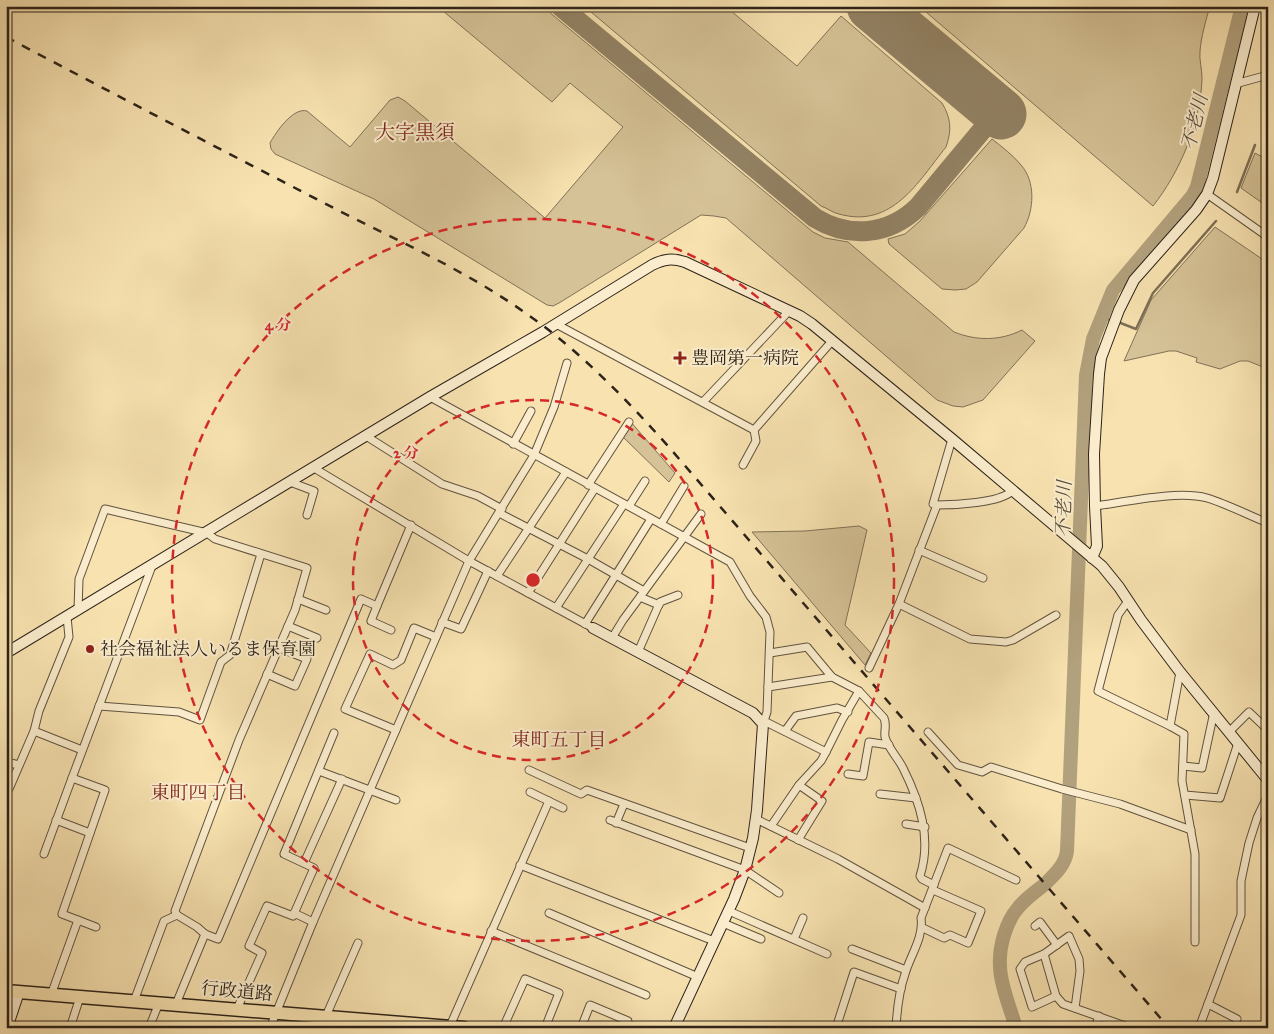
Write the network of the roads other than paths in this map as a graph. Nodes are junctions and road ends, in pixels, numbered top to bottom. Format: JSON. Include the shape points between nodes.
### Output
{"nodes":[{"id":1,"x":1255,"y":6,"type":"edge"},
{"id":2,"x":1268,"y":75,"type":"edge"},
{"id":3,"x":1235,"y":84,"type":"junction"},
{"id":4,"x":1206,"y":194,"type":"junction"},
{"id":5,"x":1268,"y":237,"type":"edge"},
{"id":6,"x":789,"y":311,"type":"junction"},
{"id":7,"x":556,"y":324,"type":"junction"},
{"id":8,"x":832,"y":341,"type":"junction"},
{"id":9,"x":567,"y":363,"type":"dead end"},
{"id":10,"x":430,"y":397,"type":"junction"},
{"id":11,"x":702,"y":402,"type":"junction"},
{"id":12,"x":531,"y":411,"type":"dead end"},
{"id":13,"x":629,"y":422,"type":"dead end"},
{"id":14,"x":754,"y":430,"type":"junction"},
{"id":15,"x":366,"y":436,"type":"junction"},
{"id":16,"x":952,"y":439,"type":"junction"},
{"id":17,"x":513,"y":444,"type":"junction"},
{"id":18,"x":534,"y":455,"type":"junction"},
{"id":19,"x":743,"y":465,"type":"dead end"},
{"id":20,"x":314,"y":468,"type":"junction"},
{"id":21,"x":566,"y":472,"type":"junction"},
{"id":22,"x":644,"y":481,"type":"dead end"},
{"id":23,"x":290,"y":482,"type":"junction"},
{"id":24,"x":592,"y":486,"type":"junction"},
{"id":25,"x":684,"y":486,"type":"dead end"},
{"id":26,"x":1012,"y":491,"type":"junction"},
{"id":27,"x":626,"y":505,"type":"junction"},
{"id":28,"x":936,"y":505,"type":"junction"},
{"id":29,"x":1094,"y":506,"type":"junction"},
{"id":30,"x":500,"y":511,"type":"junction"},
{"id":31,"x":701,"y":514,"type":"dead end"},
{"id":32,"x":307,"y":515,"type":"dead end"},
{"id":33,"x":651,"y":518,"type":"junction"},
{"id":34,"x":1268,"y":523,"type":"edge"},
{"id":35,"x":662,"y":524,"type":"junction"},
{"id":36,"x":411,"y":526,"type":"junction"},
{"id":37,"x":529,"y":528,"type":"junction"},
{"id":38,"x":206,"y":533,"type":"junction"},
{"id":39,"x":685,"y":537,"type":"junction"},
{"id":40,"x":559,"y":544,"type":"junction"},
{"id":41,"x":920,"y":550,"type":"junction"},
{"id":42,"x":261,"y":554,"type":"junction"},
{"id":43,"x":1089,"y":555,"type":"junction"},
{"id":44,"x":588,"y":559,"type":"junction"},
{"id":45,"x":469,"y":561,"type":"junction"},
{"id":46,"x":152,"y":566,"type":"junction"},
{"id":47,"x":488,"y":571,"type":"junction"},
{"id":48,"x":616,"y":575,"type":"junction"},
{"id":49,"x":497,"y":576,"type":"junction"},
{"id":50,"x":983,"y":578,"type":"dead end"},
{"id":51,"x":528,"y":593,"type":"junction"},
{"id":52,"x":642,"y":594,"type":"junction"},
{"id":53,"x":678,"y":595,"type":"dead end"},
{"id":54,"x":298,"y":599,"type":"junction"},
{"id":55,"x":1128,"y":601,"type":"junction"},
{"id":56,"x":659,"y":604,"type":"junction"},
{"id":57,"x":899,"y":604,"type":"junction"},
{"id":58,"x":377,"y":606,"type":"junction"},
{"id":59,"x":556,"y":608,"type":"junction"},
{"id":60,"x":326,"y":610,"type":"dead end"},
{"id":61,"x":78,"y":611,"type":"junction"},
{"id":62,"x":1056,"y":615,"type":"dead end"},
{"id":63,"x":67,"y":617,"type":"junction"},
{"id":64,"x":442,"y":622,"type":"junction"},
{"id":65,"x":288,"y":626,"type":"junction"},
{"id":66,"x":589,"y":626,"type":"junction"},
{"id":67,"x":391,"y":630,"type":"dead end"},
{"id":68,"x":436,"y":637,"type":"junction"},
{"id":69,"x":317,"y":638,"type":"dead end"},
{"id":70,"x":612,"y":638,"type":"junction"},
{"id":71,"x":278,"y":648,"type":"junction"},
{"id":72,"x":638,"y":652,"type":"junction"},
{"id":73,"x":6,"y":653,"type":"edge"},
{"id":74,"x":770,"y":653,"type":"junction"},
{"id":75,"x":869,"y":668,"type":"dead end"},
{"id":76,"x":1180,"y":672,"type":"junction"},
{"id":77,"x":267,"y":674,"type":"junction"},
{"id":78,"x":832,"y":677,"type":"junction"},
{"id":79,"x":768,"y":687,"type":"junction"},
{"id":80,"x":859,"y":691,"type":"junction"},
{"id":81,"x":99,"y":706,"type":"junction"},
{"id":82,"x":848,"y":712,"type":"junction"},
{"id":83,"x":1214,"y":712,"type":"junction"},
{"id":84,"x":764,"y":722,"type":"junction"},
{"id":85,"x":1170,"y":726,"type":"junction"},
{"id":86,"x":396,"y":730,"type":"junction"},
{"id":87,"x":1268,"y":730,"type":"edge"},
{"id":88,"x":34,"y":731,"type":"junction"},
{"id":89,"x":785,"y":731,"type":"junction"},
{"id":90,"x":1230,"y":731,"type":"junction"},
{"id":91,"x":928,"y":732,"type":"dead end"},
{"id":92,"x":334,"y":733,"type":"dead end"},
{"id":93,"x":1238,"y":742,"type":"junction"},
{"id":94,"x":890,"y":744,"type":"junction"},
{"id":95,"x":82,"y":750,"type":"junction"},
{"id":96,"x":826,"y":752,"type":"junction"},
{"id":97,"x":6,"y":762,"type":"edge"},
{"id":98,"x":19,"y":766,"type":"junction"},
{"id":99,"x":1183,"y":766,"type":"junction"},
{"id":100,"x":319,"y":770,"type":"junction"},
{"id":101,"x":528,"y":770,"type":"dead end"},
{"id":102,"x":848,"y":774,"type":"dead end"},
{"id":103,"x":72,"y":778,"type":"junction"},
{"id":104,"x":342,"y":779,"type":"junction"},
{"id":105,"x":1268,"y":780,"type":"edge"},
{"id":106,"x":799,"y":785,"type":"junction"},
{"id":107,"x":370,"y":790,"type":"junction"},
{"id":108,"x":530,"y":792,"type":"dead end"},
{"id":109,"x":880,"y":794,"type":"dead end"},
{"id":110,"x":1185,"y":795,"type":"junction"},
{"id":111,"x":1268,"y":795,"type":"edge"},
{"id":112,"x":6,"y":796,"type":"edge"},
{"id":113,"x":916,"y":798,"type":"junction"},
{"id":114,"x":396,"y":800,"type":"dead end"},
{"id":115,"x":549,"y":801,"type":"junction"},
{"id":116,"x":624,"y":804,"type":"junction"},
{"id":117,"x":563,"y":808,"type":"dead end"},
{"id":118,"x":756,"y":819,"type":"junction"},
{"id":119,"x":56,"y":820,"type":"junction"},
{"id":120,"x":906,"y":824,"type":"dead end"},
{"id":121,"x":771,"y":826,"type":"junction"},
{"id":122,"x":925,"y":827,"type":"junction"},
{"id":123,"x":1192,"y":830,"type":"junction"},
{"id":124,"x":90,"y":833,"type":"junction"},
{"id":125,"x":798,"y":840,"type":"junction"},
{"id":126,"x":750,"y":848,"type":"junction"},
{"id":127,"x":44,"y":854,"type":"dead end"},
{"id":128,"x":304,"y":863,"type":"junction"},
{"id":129,"x":520,"y":865,"type":"junction"},
{"id":130,"x":745,"y":870,"type":"junction"},
{"id":131,"x":1016,"y":880,"type":"dead end"},
{"id":132,"x":933,"y":888,"type":"junction"},
{"id":133,"x":779,"y":893,"type":"dead end"},
{"id":134,"x":925,"y":908,"type":"junction"},
{"id":135,"x":728,"y":911,"type":"junction"},
{"id":136,"x":294,"y":913,"type":"junction"},
{"id":137,"x":549,"y":913,"type":"dead end"},
{"id":138,"x":177,"y":915,"type":"junction"},
{"id":139,"x":803,"y":918,"type":"dead end"},
{"id":140,"x":78,"y":920,"type":"junction"},
{"id":141,"x":313,"y":922,"type":"junction"},
{"id":142,"x":723,"y":923,"type":"junction"},
{"id":143,"x":1035,"y":926,"type":"dead end"},
{"id":144,"x":96,"y":927,"type":"dead end"},
{"id":145,"x":922,"y":928,"type":"junction"},
{"id":146,"x":491,"y":931,"type":"junction"},
{"id":147,"x":205,"y":934,"type":"junction"},
{"id":148,"x":761,"y":939,"type":"dead end"},
{"id":149,"x":794,"y":940,"type":"junction"},
{"id":150,"x":714,"y":941,"type":"junction"},
{"id":151,"x":1195,"y":942,"type":"dead end"},
{"id":152,"x":358,"y":943,"type":"dead end"},
{"id":153,"x":1057,"y":945,"type":"junction"},
{"id":154,"x":852,"y":949,"type":"dead end"},
{"id":155,"x":828,"y":954,"type":"dead end"},
{"id":156,"x":1044,"y":954,"type":"junction"},
{"id":157,"x":906,"y":970,"type":"junction"},
{"id":158,"x":698,"y":977,"type":"junction"},
{"id":159,"x":901,"y":989,"type":"junction"},
{"id":160,"x":12,"y":992,"type":"edge"},
{"id":161,"x":51,"y":995,"type":"junction"},
{"id":162,"x":646,"y":995,"type":"dead end"},
{"id":163,"x":1056,"y":996,"type":"junction"},
{"id":164,"x":80,"y":997,"type":"junction"},
{"id":165,"x":134,"y":1001,"type":"junction"},
{"id":166,"x":159,"y":1002,"type":"junction"},
{"id":167,"x":176,"y":1004,"type":"junction"},
{"id":168,"x":1208,"y":1004,"type":"junction"},
{"id":169,"x":1075,"y":1008,"type":"junction"},
{"id":170,"x":237,"y":1009,"type":"junction"},
{"id":171,"x":277,"y":1012,"type":"junction"},
{"id":172,"x":326,"y":1016,"type":"junction"},
{"id":173,"x":1099,"y":1016,"type":"junction"},
{"id":174,"x":1237,"y":1019,"type":"dead end"},
{"id":175,"x":371,"y":1024,"type":"edge"},
{"id":176,"x":450,"y":1026,"type":"junction"},
{"id":177,"x":7,"y":1028,"type":"edge"},
{"id":178,"x":70,"y":1028,"type":"edge"},
{"id":179,"x":149,"y":1028,"type":"edge"},
{"id":180,"x":270,"y":1028,"type":"edge"},
{"id":181,"x":464,"y":1028,"type":"edge"},
{"id":182,"x":503,"y":1028,"type":"edge"},
{"id":183,"x":545,"y":1028,"type":"edge"},
{"id":184,"x":581,"y":1028,"type":"edge"},
{"id":185,"x":628,"y":1028,"type":"edge"},
{"id":186,"x":674,"y":1028,"type":"edge"},
{"id":187,"x":836,"y":1028,"type":"edge"},
{"id":188,"x":896,"y":1028,"type":"edge"},
{"id":189,"x":1095,"y":1028,"type":"edge"},
{"id":190,"x":1131,"y":1028,"type":"edge"},
{"id":191,"x":1199,"y":1028,"type":"edge"}],
"edges":[{"from":1,"to":3,"type":"street"},
{"from":2,"to":3,"type":"street"},
{"from":3,"to":4,"type":"street","via":[[1213,178]]},
{"from":4,"to":5,"type":"street"},
{"from":4,"to":29,"type":"street","via":[[1134,280],[1109,333],[1098,374]]},
{"from":6,"to":7,"type":"street","via":[[685,262],[666,259]]},
{"from":6,"to":8,"type":"street"},
{"from":6,"to":11,"type":"street"},
{"from":7,"to":10,"type":"street"},
{"from":7,"to":11,"type":"street"},
{"from":8,"to":14,"type":"street"},
{"from":8,"to":16,"type":"street"},
{"from":9,"to":18,"type":"street","via":[[554,408]]},
{"from":10,"to":15,"type":"street"},
{"from":10,"to":17,"type":"street"},
{"from":11,"to":14,"type":"street"},
{"from":12,"to":17,"type":"street"},
{"from":13,"to":24,"type":"street"},
{"from":14,"to":19,"type":"street","via":[[756,441]]},
{"from":15,"to":20,"type":"street"},
{"from":15,"to":30,"type":"street","via":[[442,484],[478,496]]},
{"from":16,"to":26,"type":"street"},
{"from":16,"to":28,"type":"street","via":[[933,504]]},
{"from":17,"to":18,"type":"street"},
{"from":18,"to":21,"type":"street"},
{"from":18,"to":30,"type":"street"},
{"from":20,"to":23,"type":"street"},
{"from":20,"to":36,"type":"street"},
{"from":21,"to":24,"type":"street"},
{"from":21,"to":37,"type":"street"},
{"from":22,"to":27,"type":"street"},
{"from":23,"to":32,"type":"street","via":[[314,491]]},
{"from":23,"to":38,"type":"street"},
{"from":24,"to":27,"type":"street"},
{"from":24,"to":40,"type":"street"},
{"from":25,"to":35,"type":"street"},
{"from":26,"to":28,"type":"street","via":[[1002,497],[964,504]]},
{"from":26,"to":43,"type":"street"},
{"from":27,"to":33,"type":"street"},
{"from":27,"to":44,"type":"street"},
{"from":28,"to":41,"type":"street"},
{"from":29,"to":34,"type":"street","via":[[1186,495],[1206,498]]},
{"from":29,"to":43,"type":"street","via":[[1097,546]]},
{"from":30,"to":37,"type":"street"},
{"from":30,"to":45,"type":"street"},
{"from":31,"to":39,"type":"street"},
{"from":33,"to":35,"type":"street"},
{"from":33,"to":48,"type":"street"},
{"from":35,"to":39,"type":"street"},
{"from":36,"to":45,"type":"street"},
{"from":36,"to":58,"type":"street"},
{"from":37,"to":40,"type":"street"},
{"from":37,"to":49,"type":"street"},
{"from":38,"to":42,"type":"street","via":[[214,539]]},
{"from":38,"to":46,"type":"street"},
{"from":38,"to":61,"type":"street","via":[[105,510],[79,579]]},
{"from":39,"to":52,"type":"street"},
{"from":39,"to":74,"type":"street","via":[[730,562],[766,617]]},
{"from":40,"to":44,"type":"street"},
{"from":40,"to":51,"type":"street"},
{"from":41,"to":50,"type":"street"},
{"from":41,"to":57,"type":"street"},
{"from":42,"to":54,"type":"street","via":[[307,568]]},
{"from":42,"to":81,"type":"street","via":[[230,655],[220,662],[200,720],[179,712]]},
{"from":43,"to":55,"type":"street"},
{"from":44,"to":48,"type":"street"},
{"from":44,"to":59,"type":"street"},
{"from":45,"to":47,"type":"street"},
{"from":45,"to":64,"type":"street"},
{"from":46,"to":61,"type":"street"},
{"from":46,"to":81,"type":"street"},
{"from":47,"to":49,"type":"street"},
{"from":47,"to":64,"type":"street","via":[[461,629]]},
{"from":48,"to":52,"type":"street"},
{"from":48,"to":66,"type":"street"},
{"from":49,"to":51,"type":"street"},
{"from":51,"to":59,"type":"street"},
{"from":52,"to":56,"type":"street"},
{"from":52,"to":70,"type":"street"},
{"from":53,"to":56,"type":"street"},
{"from":54,"to":60,"type":"street"},
{"from":54,"to":65,"type":"street"},
{"from":55,"to":76,"type":"street"},
{"from":55,"to":85,"type":"street","via":[[1118,615],[1098,691]]},
{"from":56,"to":72,"type":"street"},
{"from":57,"to":62,"type":"street","via":[[970,639],[1006,642]]},
{"from":57,"to":75,"type":"street"},
{"from":58,"to":67,"type":"street","via":[[372,621]]},
{"from":58,"to":147,"type":"street","via":[[361,599],[218,939]]},
{"from":59,"to":66,"type":"street"},
{"from":61,"to":63,"type":"street"},
{"from":63,"to":73,"type":"street"},
{"from":63,"to":88,"type":"street","via":[[69,637]]},
{"from":64,"to":68,"type":"street"},
{"from":65,"to":69,"type":"street"},
{"from":65,"to":71,"type":"street"},
{"from":66,"to":70,"type":"street"},
{"from":68,"to":86,"type":"street"},
{"from":68,"to":86,"type":"street","via":[[414,628],[401,660],[393,664],[370,654],[346,708]]},
{"from":70,"to":72,"type":"street"},
{"from":71,"to":77,"type":"street"},
{"from":71,"to":77,"type":"street","via":[[306,659],[295,686]]},
{"from":72,"to":84,"type":"street","via":[[753,713]]},
{"from":74,"to":78,"type":"street","via":[[807,647]]},
{"from":74,"to":79,"type":"street"},
{"from":76,"to":83,"type":"street"},
{"from":76,"to":85,"type":"street"},
{"from":77,"to":138,"type":"street","via":[[239,740],[175,912]]},
{"from":78,"to":79,"type":"street"},
{"from":78,"to":80,"type":"street"},
{"from":79,"to":84,"type":"street"},
{"from":80,"to":82,"type":"street"},
{"from":80,"to":94,"type":"street","via":[[884,718],[885,737]]},
{"from":81,"to":95,"type":"street"},
{"from":82,"to":89,"type":"street","via":[[837,708],[796,716]]},
{"from":82,"to":96,"type":"street"},
{"from":83,"to":90,"type":"street"},
{"from":83,"to":99,"type":"street","via":[[1202,768]]},
{"from":84,"to":89,"type":"street"},
{"from":84,"to":118,"type":"street"},
{"from":85,"to":99,"type":"street","via":[[1184,734]]},
{"from":86,"to":107,"type":"street"},
{"from":87,"to":90,"type":"street","via":[[1249,712]]},
{"from":88,"to":95,"type":"street"},
{"from":88,"to":98,"type":"street"},
{"from":89,"to":96,"type":"street"},
{"from":90,"to":93,"type":"street"},
{"from":91,"to":123,"type":"street","via":[[958,765],[982,772],[991,767],[1120,804]]},
{"from":92,"to":100,"type":"street"},
{"from":93,"to":105,"type":"street"},
{"from":93,"to":110,"type":"street","via":[[1220,798]]},
{"from":94,"to":102,"type":"street","via":[[869,742],[863,776]]},
{"from":94,"to":113,"type":"street"},
{"from":95,"to":103,"type":"street"},
{"from":96,"to":106,"type":"street"},
{"from":97,"to":98,"type":"street"},
{"from":98,"to":112,"type":"street"},
{"from":99,"to":110,"type":"street"},
{"from":100,"to":104,"type":"street"},
{"from":100,"to":128,"type":"street","via":[[284,854]]},
{"from":101,"to":116,"type":"street","via":[[581,794],[587,790]]},
{"from":103,"to":119,"type":"street"},
{"from":103,"to":124,"type":"street","via":[[105,790]]},
{"from":104,"to":107,"type":"street"},
{"from":104,"to":128,"type":"street"},
{"from":106,"to":121,"type":"street"},
{"from":106,"to":125,"type":"street","via":[[822,800]]},
{"from":107,"to":114,"type":"street"},
{"from":107,"to":141,"type":"street"},
{"from":108,"to":115,"type":"street"},
{"from":109,"to":113,"type":"street"},
{"from":110,"to":123,"type":"street"},
{"from":111,"to":168,"type":"street","via":[[1249,843],[1241,882],[1241,915]]},
{"from":113,"to":122,"type":"street"},
{"from":115,"to":117,"type":"street"},
{"from":115,"to":129,"type":"street"},
{"from":116,"to":126,"type":"street"},
{"from":116,"to":130,"type":"street","via":[[613,821]]},
{"from":118,"to":121,"type":"street"},
{"from":118,"to":126,"type":"street"},
{"from":119,"to":124,"type":"street"},
{"from":119,"to":127,"type":"street"},
{"from":120,"to":122,"type":"street"},
{"from":121,"to":125,"type":"street"},
{"from":122,"to":132,"type":"street","via":[[924,862],[920,876]]},
{"from":123,"to":151,"type":"street"},
{"from":124,"to":140,"type":"street","via":[[62,914]]},
{"from":125,"to":134,"type":"street"},
{"from":126,"to":130,"type":"street"},
{"from":128,"to":136,"type":"street","via":[[314,868]]},
{"from":129,"to":146,"type":"street"},
{"from":129,"to":150,"type":"street"},
{"from":130,"to":133,"type":"street"},
{"from":130,"to":135,"type":"street"},
{"from":131,"to":132,"type":"street","via":[[948,848]]},
{"from":132,"to":134,"type":"street"},
{"from":132,"to":145,"type":"street","via":[[981,911],[968,943],[950,935],[944,938]]},
{"from":134,"to":145,"type":"street"},
{"from":135,"to":142,"type":"street"},
{"from":135,"to":149,"type":"street"},
{"from":136,"to":141,"type":"street"},
{"from":136,"to":170,"type":"street","via":[[293,916],[267,906],[249,946],[262,953]]},
{"from":137,"to":158,"type":"street"},
{"from":138,"to":147,"type":"street"},
{"from":138,"to":165,"type":"street","via":[[164,922]]},
{"from":139,"to":149,"type":"street"},
{"from":140,"to":144,"type":"street"},
{"from":140,"to":161,"type":"street"},
{"from":141,"to":171,"type":"street"},
{"from":142,"to":148,"type":"street"},
{"from":142,"to":150,"type":"street"},
{"from":143,"to":153,"type":"street","via":[[1040,922]]},
{"from":145,"to":157,"type":"street"},
{"from":146,"to":162,"type":"street"},
{"from":146,"to":176,"type":"street"},
{"from":147,"to":167,"type":"street"},
{"from":149,"to":155,"type":"street"},
{"from":150,"to":158,"type":"street"},
{"from":152,"to":172,"type":"street"},
{"from":153,"to":156,"type":"street"},
{"from":153,"to":169,"type":"street","via":[[1069,936],[1079,959]]},
{"from":154,"to":157,"type":"street"},
{"from":156,"to":163,"type":"street"},
{"from":156,"to":163,"type":"street","via":[[1025,962],[1020,969],[1032,1006]]},
{"from":157,"to":159,"type":"street"},
{"from":158,"to":186,"type":"street"},
{"from":159,"to":187,"type":"street","via":[[854,972]]},
{"from":159,"to":188,"type":"street"},
{"from":160,"to":161,"type":"highway","name":"行政道路"},
{"from":160,"to":177,"type":"street"},
{"from":161,"to":164,"type":"highway","name":"行政道路"},
{"from":163,"to":169,"type":"street","via":[[1063,1004]]},
{"from":164,"to":165,"type":"highway","name":"行政道路"},
{"from":164,"to":178,"type":"street"},
{"from":165,"to":166,"type":"highway","name":"行政道路"},
{"from":166,"to":167,"type":"highway","name":"行政道路"},
{"from":166,"to":179,"type":"street"},
{"from":167,"to":170,"type":"highway","name":"行政道路"},
{"from":168,"to":174,"type":"street"},
{"from":168,"to":191,"type":"street"},
{"from":169,"to":173,"type":"street"},
{"from":170,"to":171,"type":"highway","name":"行政道路"},
{"from":171,"to":172,"type":"highway","name":"行政道路"},
{"from":171,"to":180,"type":"street"},
{"from":172,"to":175,"type":"highway","name":"行政道路"},
{"from":173,"to":189,"type":"street"},
{"from":173,"to":190,"type":"street"},
{"from":175,"to":176,"type":"highway","name":"行政道路"},
{"from":176,"to":181,"type":"highway","name":"行政道路"},
{"from":182,"to":183,"type":"street","via":[[525,978],[559,993]]},
{"from":184,"to":185,"type":"street","via":[[590,1005],[628,1021]]}]}
